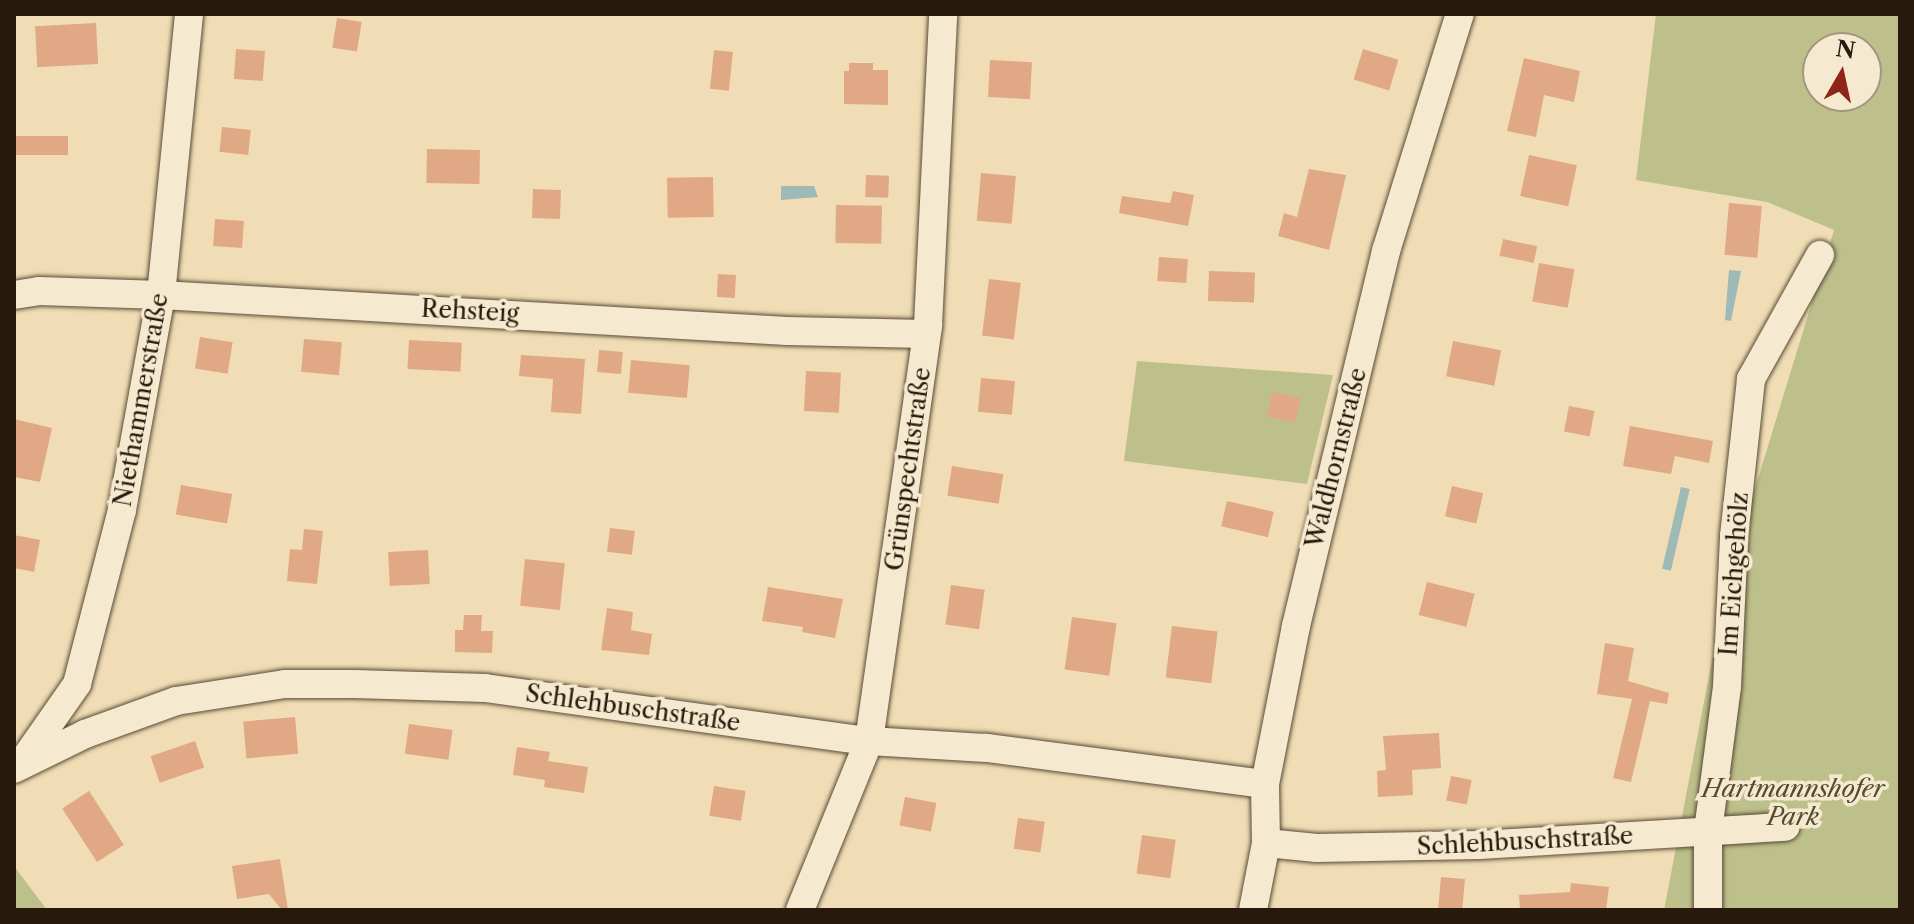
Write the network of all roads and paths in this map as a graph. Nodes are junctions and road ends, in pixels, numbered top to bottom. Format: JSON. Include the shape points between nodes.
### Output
{"nodes":[{"id":1,"x":189,"y":14,"type":"edge"},
{"id":2,"x":943,"y":14,"type":"edge"},
{"id":3,"x":1460,"y":14,"type":"edge"},
{"id":4,"x":1820,"y":255,"type":"dead end"},
{"id":5,"x":14,"y":295,"type":"edge"},
{"id":6,"x":161,"y":295,"type":"junction"},
{"id":7,"x":926,"y":334,"type":"junction"},
{"id":8,"x":869,"y":741,"type":"junction"},
{"id":9,"x":17,"y":767,"type":"edge"},
{"id":10,"x":1265,"y":784,"type":"junction"},
{"id":11,"x":1785,"y":827,"type":"dead end"},
{"id":12,"x":1708,"y":831,"type":"junction"},
{"id":13,"x":1266,"y":843,"type":"junction"},
{"id":14,"x":800,"y":910,"type":"edge"},
{"id":15,"x":1253,"y":910,"type":"edge"},
{"id":16,"x":1708,"y":910,"type":"edge"}],
"edges":[{"from":1,"to":6,"type":"street","name":"Niethammerstraße"},
{"from":2,"to":7,"type":"street","name":"Grünspechtstraße"},
{"from":3,"to":10,"type":"street","name":"Waldhornstraße","via":[[1386,251],[1296,626]]},
{"from":4,"to":12,"type":"street","name":"Im Eichgehölz","via":[[1751,379],[1734,536],[1727,686]]},
{"from":5,"to":6,"type":"street","name":"Rehsteig"},
{"from":6,"to":7,"type":"street","name":"Rehsteig","via":[[787,331]]},
{"from":6,"to":9,"type":"street","name":"Niethammerstraße","via":[[122,510],[77,684]]},
{"from":7,"to":8,"type":"street","name":"Grünspechtstraße"},
{"from":8,"to":9,"type":"street","name":"Schlehbuschstraße","via":[[485,688],[285,684],[176,701],[123,718]]},
{"from":8,"to":10,"type":"street","name":"Schlehbuschstraße","via":[[987,748]]},
{"from":8,"to":14,"type":"street","name":"Grünspechtstraße"},
{"from":10,"to":13,"type":"street","name":"Waldhornstraße"},
{"from":11,"to":12,"type":"street","name":"Schlehbuschstraße"},
{"from":12,"to":13,"type":"street","name":"Schlehbuschstraße","via":[[1464,845],[1317,848]]},
{"from":12,"to":16,"type":"street","name":"Im Eichgehölz"},
{"from":13,"to":15,"type":"street","name":"Waldhornstraße"}]}
